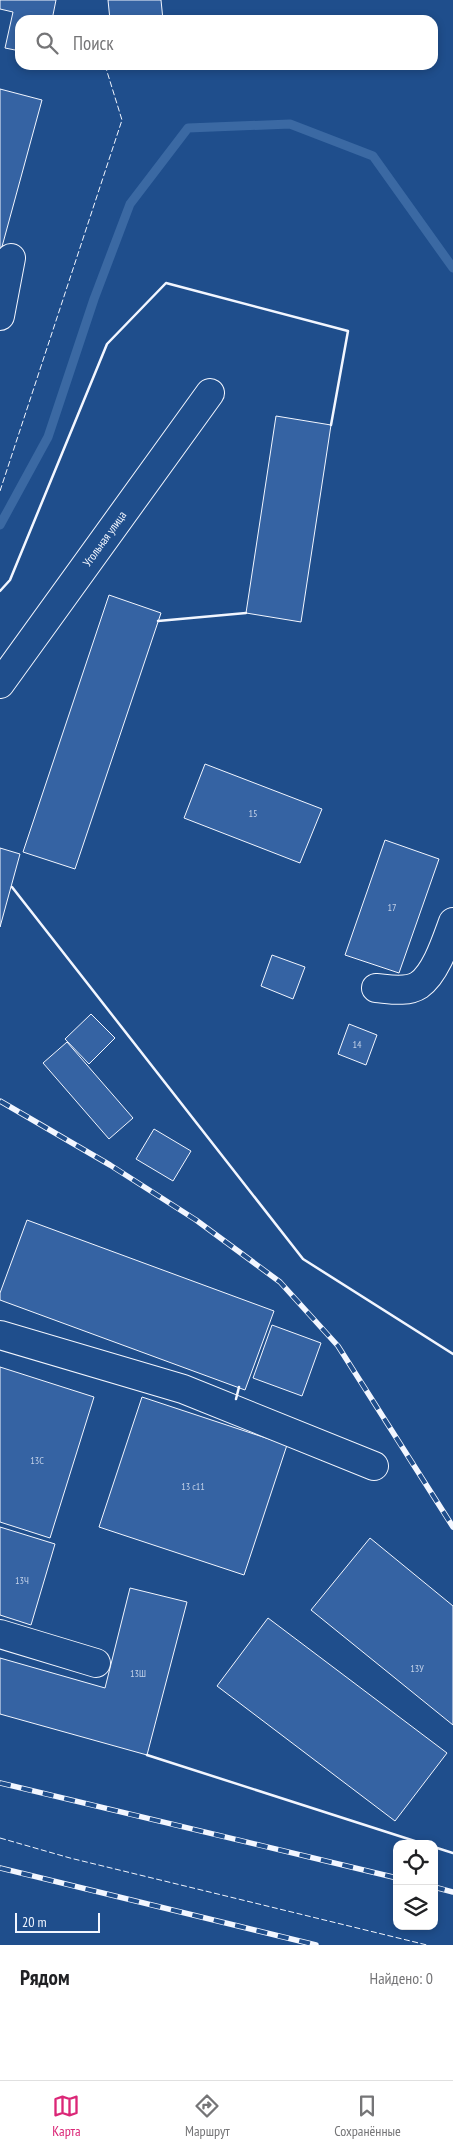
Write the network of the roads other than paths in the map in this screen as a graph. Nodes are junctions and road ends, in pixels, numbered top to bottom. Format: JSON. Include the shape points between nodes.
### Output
{"nodes":[{"id":1,"x":11,"y":258,"type":"dead end"},
{"id":2,"x":0,"y":316,"type":"edge"},
{"id":3,"x":210,"y":394,"type":"dead end"},
{"id":4,"x":0,"y":684,"type":"edge"},
{"id":5,"x":453,"y":922,"type":"edge"},
{"id":6,"x":446,"y":963,"type":"edge"},
{"id":7,"x":376,"y":988,"type":"dead end"},
{"id":8,"x":0,"y":1335,"type":"edge"},
{"id":9,"x":374,"y":1466,"type":"dead end"},
{"id":10,"x":0,"y":1634,"type":"edge"},
{"id":11,"x":96,"y":1662,"type":"dead end"}],
"edges":[{"from":1,"to":2,"type":"street"},
{"from":3,"to":4,"type":"street","name":"Угольная улица"},
{"from":5,"to":6,"type":"street"},
{"from":6,"to":7,"type":"street","via":[[419,984],[398,990]]},
{"from":8,"to":9,"type":"street","via":[[183,1389]]},
{"from":10,"to":11,"type":"street"}]}
